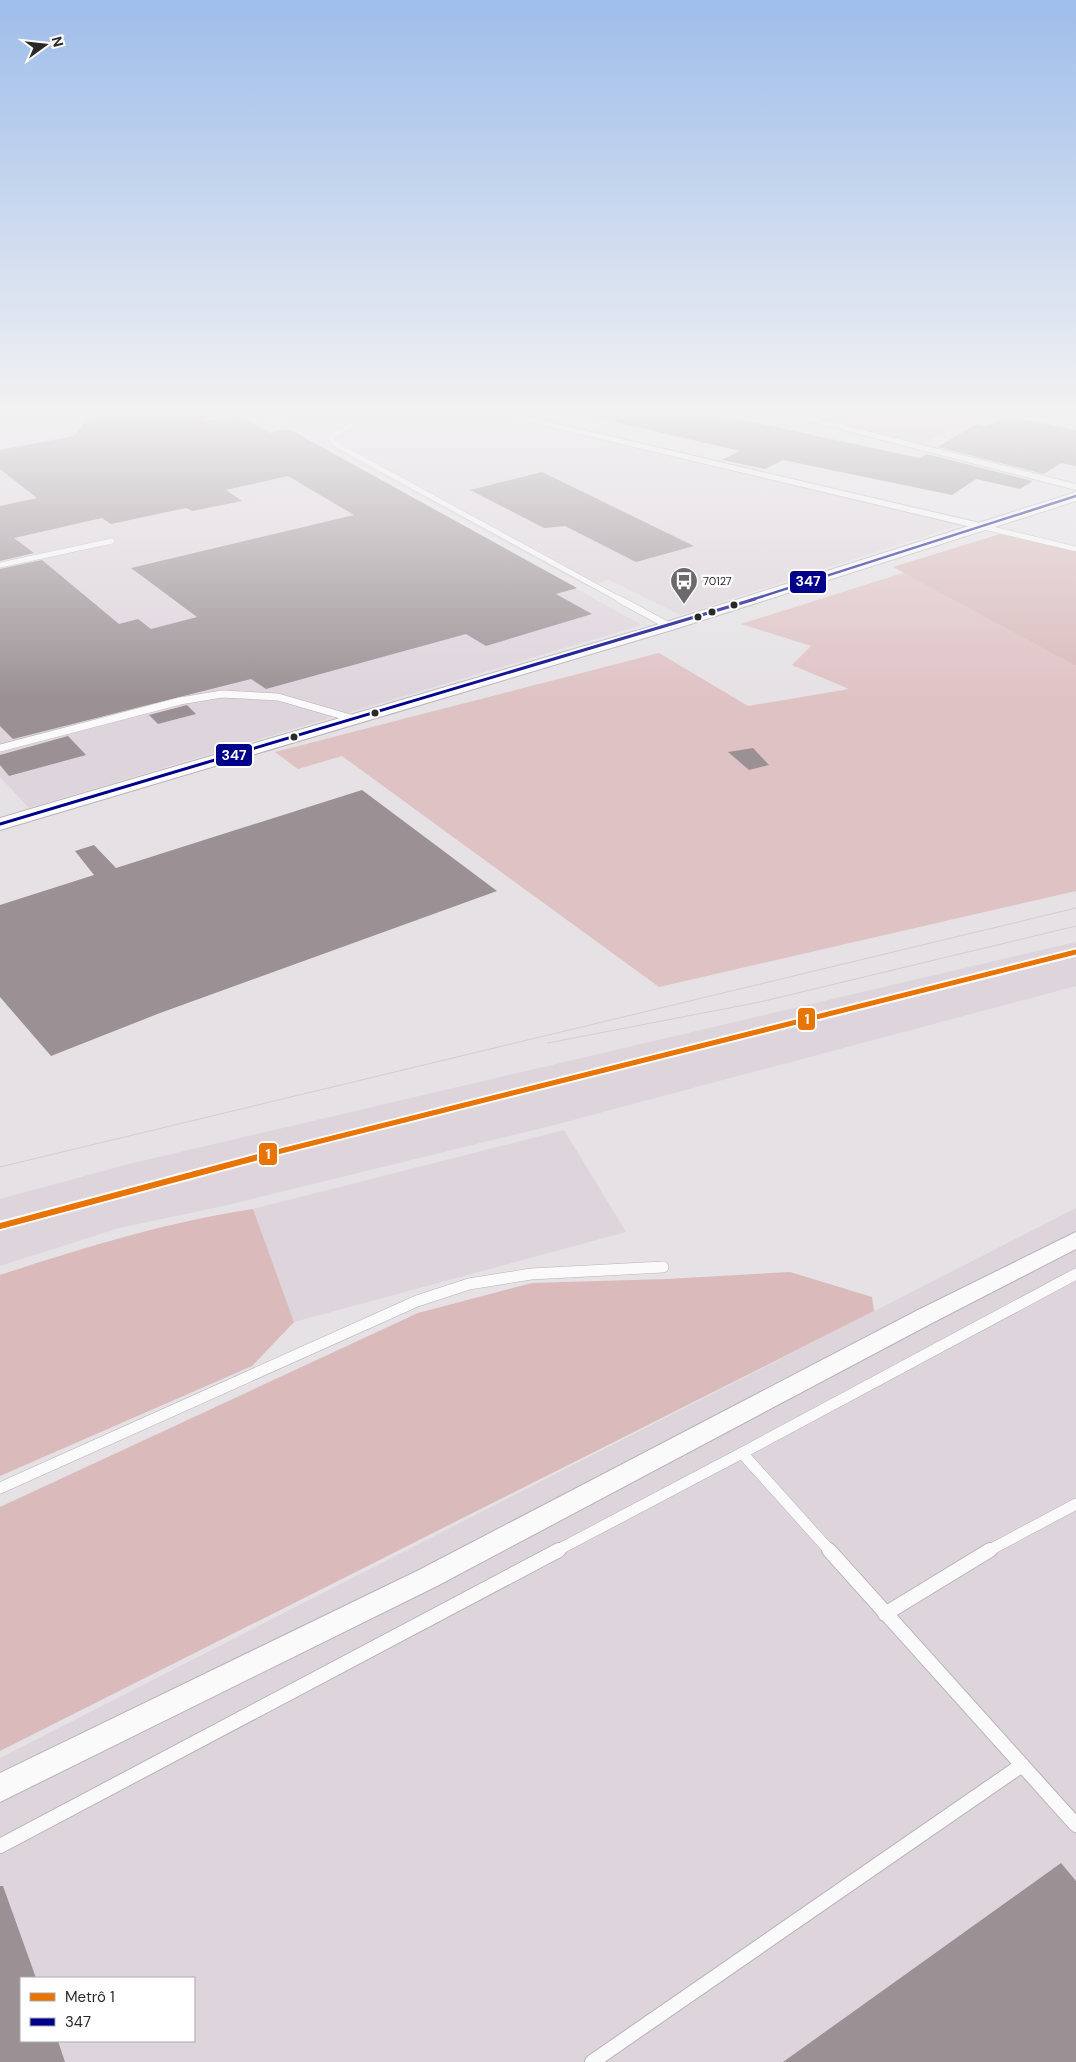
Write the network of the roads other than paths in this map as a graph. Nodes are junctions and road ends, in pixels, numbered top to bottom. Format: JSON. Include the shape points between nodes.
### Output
{"nodes":[{"id":1,"x":450,"y":506,"type":"edge"},
{"id":2,"x":895,"y":506,"type":"edge"},
{"id":3,"x":1046,"y":506,"type":"edge"},
{"id":4,"x":984,"y":527,"type":"junction"},
{"id":5,"x":112,"y":540,"type":"dead end"},
{"id":6,"x":1076,"y":549,"type":"edge"},
{"id":7,"x":0,"y":566,"type":"edge"},
{"id":8,"x":670,"y":626,"type":"junction"},
{"id":9,"x":354,"y":719,"type":"junction"},
{"id":10,"x":0,"y":748,"type":"edge"},
{"id":11,"x":0,"y":824,"type":"edge"},
{"id":12,"x":1076,"y":1240,"type":"edge"},
{"id":13,"x":663,"y":1267,"type":"dead end"},
{"id":14,"x":1076,"y":1274,"type":"edge"},
{"id":15,"x":742,"y":1454,"type":"junction"},
{"id":16,"x":0,"y":1488,"type":"edge"},
{"id":17,"x":1076,"y":1504,"type":"edge"},
{"id":18,"x":885,"y":1614,"type":"junction"},
{"id":19,"x":1022,"y":1765,"type":"junction"},
{"id":20,"x":0,"y":1788,"type":"edge"},
{"id":21,"x":1076,"y":1825,"type":"edge"},
{"id":22,"x":0,"y":1846,"type":"edge"},
{"id":23,"x":592,"y":2062,"type":"edge"}],
"edges":[{"from":1,"to":8,"type":"lane"},
{"from":2,"to":4,"type":"street"},
{"from":3,"to":4,"type":"street"},
{"from":4,"to":6,"type":"lane"},
{"from":4,"to":8,"type":"street"},
{"from":5,"to":7,"type":"lane"},
{"from":8,"to":9,"type":"street"},
{"from":9,"to":10,"type":"lane","via":[[276,696],[216,694],[185,699]]},
{"from":9,"to":11,"type":"street"},
{"from":12,"to":20,"type":"street","via":[[428,1578]]},
{"from":13,"to":16,"type":"lane","via":[[531,1274],[460,1287],[417,1301]]},
{"from":14,"to":15,"type":"lane"},
{"from":15,"to":18,"type":"lane"},
{"from":15,"to":22,"type":"lane"},
{"from":17,"to":18,"type":"lane","via":[[974,1559]]},
{"from":18,"to":19,"type":"lane"},
{"from":19,"to":21,"type":"lane"},
{"from":19,"to":23,"type":"lane"}]}
